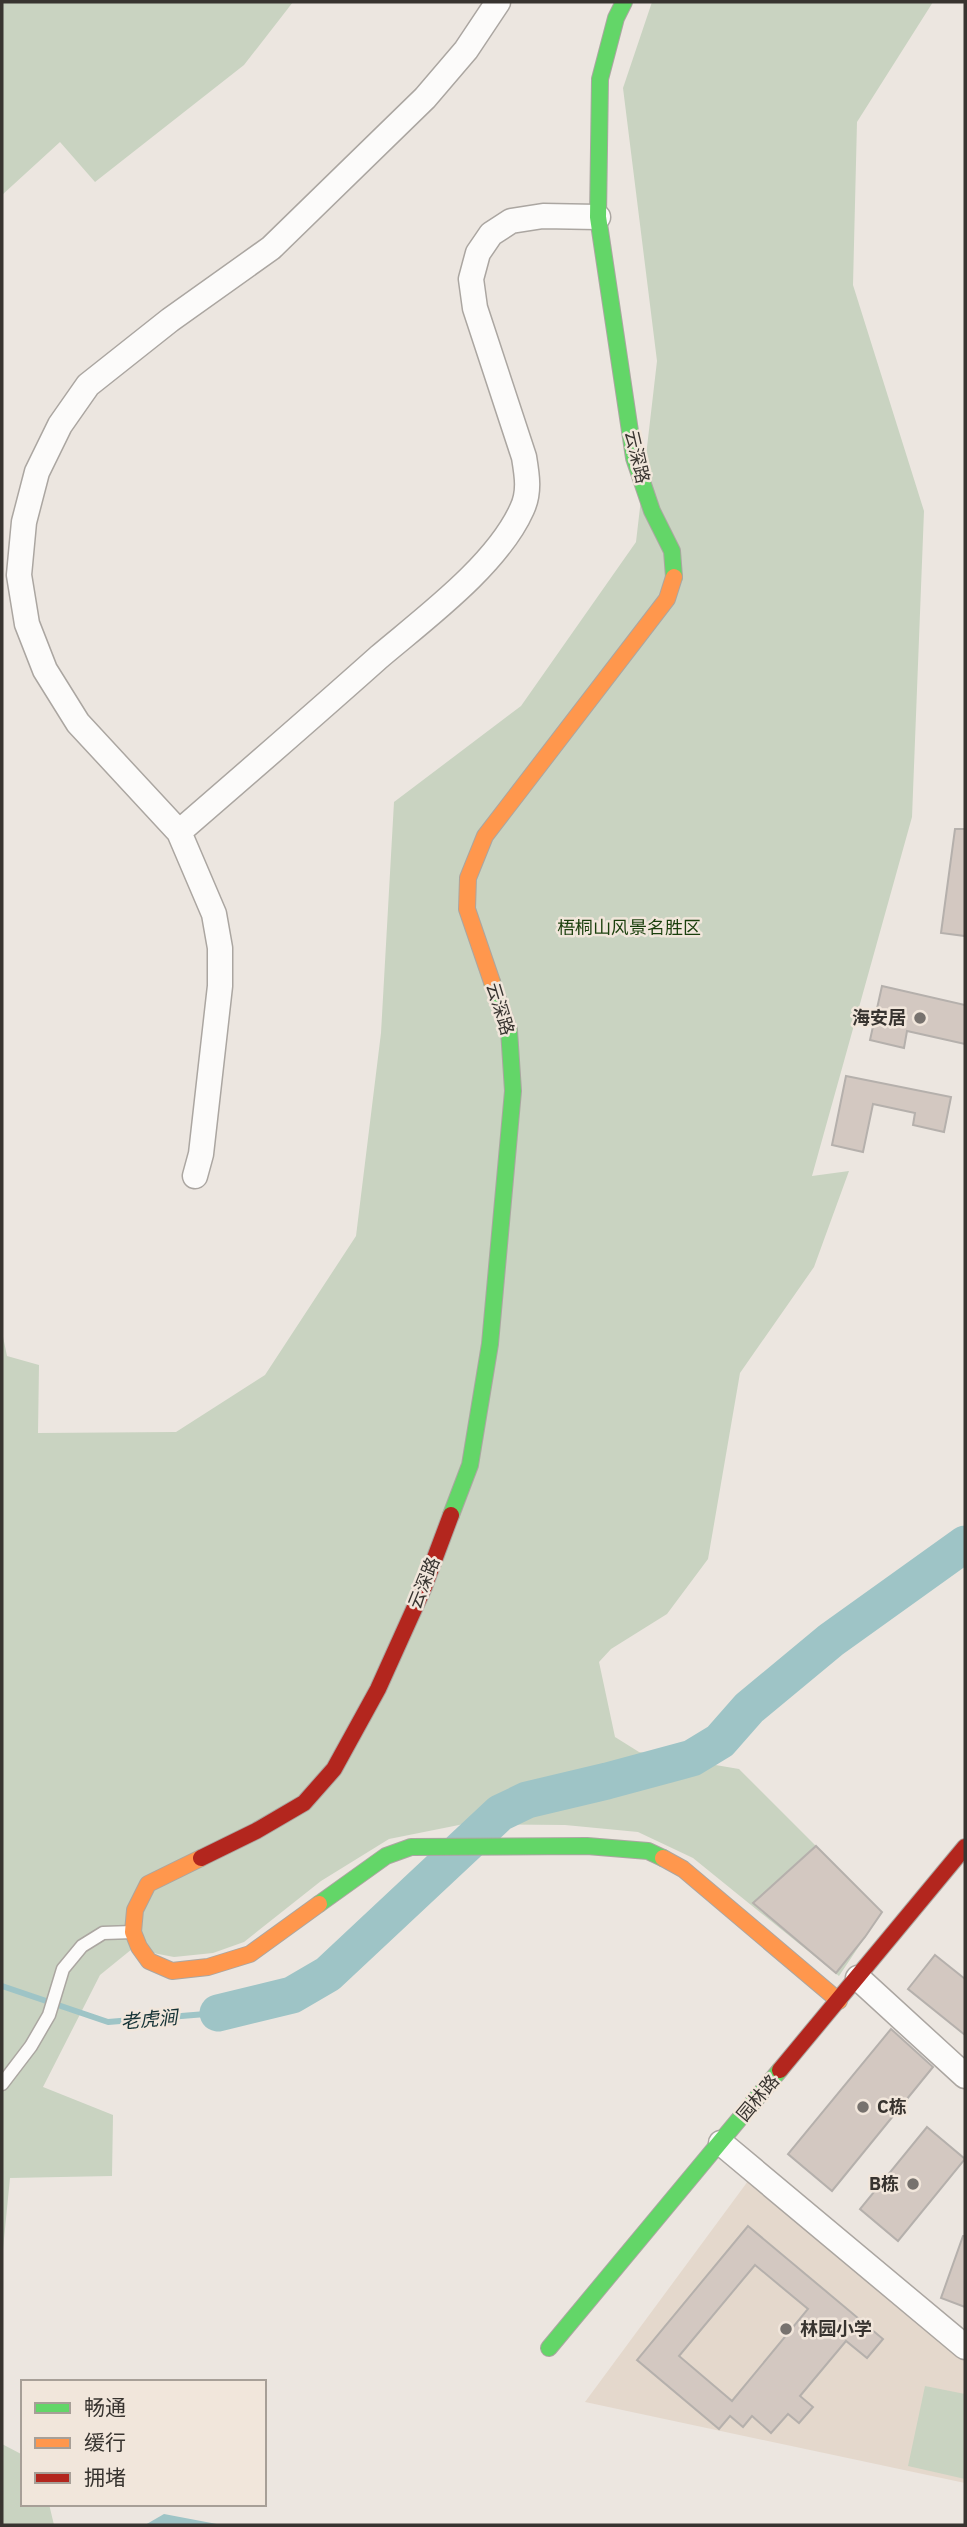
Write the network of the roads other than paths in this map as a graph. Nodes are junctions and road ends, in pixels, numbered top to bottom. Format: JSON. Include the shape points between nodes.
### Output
{"nodes":[{"id":1,"x":498,"y":2,"type":"edge"},
{"id":2,"x":624,"y":2,"type":"edge"},
{"id":3,"x":598,"y":217,"type":"junction"},
{"id":4,"x":179,"y":832,"type":"junction"},
{"id":5,"x":195,"y":1176,"type":"dead end"},
{"id":6,"x":965,"y":1847,"type":"edge"},
{"id":7,"x":133,"y":1932,"type":"junction"},
{"id":8,"x":858,"y":1978,"type":"junction"},
{"id":9,"x":839,"y":2001,"type":"junction"},
{"id":10,"x":965,"y":2076,"type":"edge"},
{"id":11,"x":2,"y":2084,"type":"edge"},
{"id":12,"x":721,"y":2143,"type":"junction"},
{"id":13,"x":965,"y":2347,"type":"edge"},
{"id":14,"x":549,"y":2348,"type":"dead end"}],
"edges":[{"from":1,"to":4,"type":"street","via":[[466,50],[425,98],[271,248],[88,385],[60,425],[37,472],[24,522],[19,575],[27,624],[45,670],[78,723]]},
{"from":2,"to":3,"type":"street","name":"云深路","via":[[600,79]]},
{"from":3,"to":4,"type":"street","via":[[543,216],[511,221],[491,234],[478,253],[471,279],[475,308],[528,482],[523,508],[509,531],[440,605]]},
{"from":3,"to":7,"type":"street","name":"云深路","via":[[634,458],[672,551],[674,576],[667,599],[485,836],[468,878],[467,909],[509,1030],[513,1091],[489,1345],[470,1465],[424,1587],[378,1689],[334,1769],[304,1803],[148,1884],[135,1910]]},
{"from":4,"to":5,"type":"street","via":[[214,914],[220,948],[220,986]]},
{"from":6,"to":8,"type":"street","name":"园林路"},
{"from":7,"to":9,"type":"street","via":[[149,1961],[172,1971],[208,1967],[250,1954],[386,1856],[411,1847],[587,1846],[648,1851],[683,1869]]},
{"from":7,"to":11,"type":"lane","via":[[103,1933],[82,1946],[63,1969],[49,2015],[32,2046]]},
{"from":8,"to":9,"type":"street","name":"园林路"},
{"from":8,"to":10,"type":"street"},
{"from":9,"to":12,"type":"street","name":"园林路"},
{"from":12,"to":13,"type":"street"},
{"from":12,"to":14,"type":"street","name":"园林路"}]}
